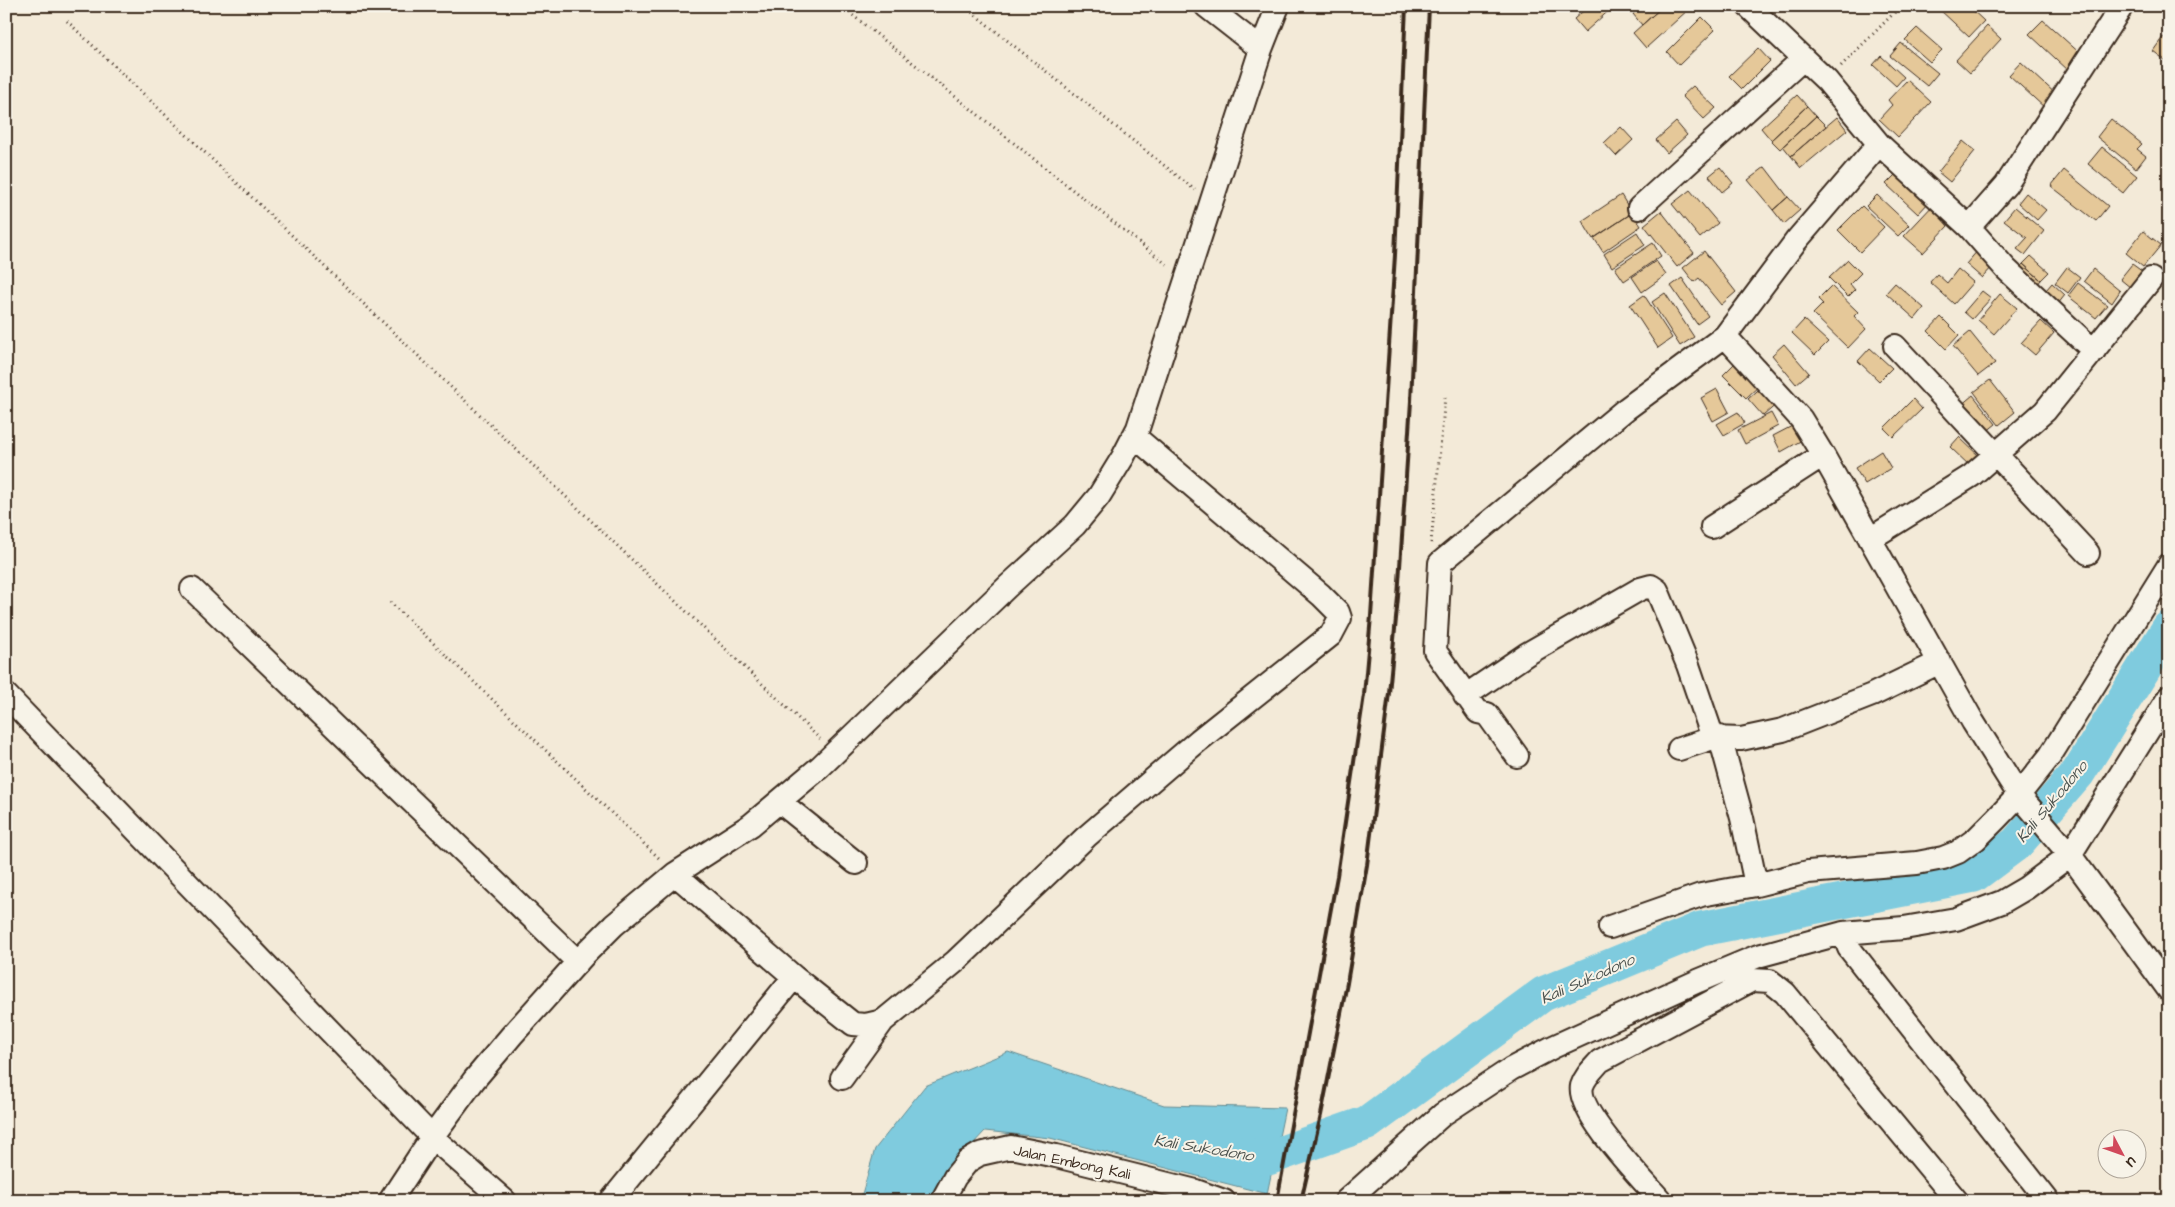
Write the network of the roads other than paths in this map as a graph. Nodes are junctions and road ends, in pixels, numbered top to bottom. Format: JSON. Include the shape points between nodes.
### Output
{"nodes":[{"id":1,"x":1206,"y":6,"type":"edge"},
{"id":2,"x":1278,"y":6,"type":"edge"},
{"id":3,"x":1748,"y":6,"type":"edge"},
{"id":4,"x":2122,"y":6,"type":"edge"},
{"id":5,"x":1261,"y":49,"type":"junction"},
{"id":6,"x":1803,"y":58,"type":"junction"},
{"id":7,"x":1879,"y":144,"type":"junction"},
{"id":8,"x":1638,"y":208,"type":"dead end"},
{"id":9,"x":1969,"y":227,"type":"junction"},
{"id":10,"x":2151,"y":279,"type":"dead end"},
{"id":11,"x":1725,"y":336,"type":"junction"},
{"id":12,"x":1895,"y":346,"type":"dead end"},
{"id":13,"x":2094,"y":350,"type":"junction"},
{"id":14,"x":1134,"y":436,"type":"junction"},
{"id":15,"x":1996,"y":454,"type":"junction"},
{"id":16,"x":1823,"y":455,"type":"junction"},
{"id":17,"x":1712,"y":527,"type":"dead end"},
{"id":18,"x":1870,"y":539,"type":"junction"},
{"id":19,"x":2088,"y":554,"type":"dead end"},
{"id":20,"x":2169,"y":565,"type":"edge"},
{"id":21,"x":192,"y":589,"type":"dead end"},
{"id":22,"x":1940,"y":662,"type":"junction"},
{"id":23,"x":6,"y":695,"type":"edge"},
{"id":24,"x":1465,"y":696,"type":"junction"},
{"id":25,"x":2169,"y":697,"type":"edge"},
{"id":26,"x":1716,"y":737,"type":"junction"},
{"id":27,"x":1679,"y":748,"type":"dead end"},
{"id":28,"x":1517,"y":756,"type":"dead end"},
{"id":29,"x":2022,"y":798,"type":"junction"},
{"id":30,"x":780,"y":802,"type":"junction"},
{"id":31,"x":2064,"y":847,"type":"junction"},
{"id":32,"x":856,"y":862,"type":"dead end"},
{"id":33,"x":675,"y":874,"type":"junction"},
{"id":34,"x":1756,"y":885,"type":"junction"},
{"id":35,"x":1610,"y":927,"type":"dead end"},
{"id":36,"x":1843,"y":933,"type":"junction"},
{"id":37,"x":578,"y":962,"type":"junction"},
{"id":38,"x":794,"y":978,"type":"junction"},
{"id":39,"x":2169,"y":990,"type":"edge"},
{"id":40,"x":883,"y":1022,"type":"junction"},
{"id":41,"x":842,"y":1078,"type":"dead end"},
{"id":42,"x":432,"y":1136,"type":"junction"},
{"id":43,"x":390,"y":1201,"type":"edge"},
{"id":44,"x":505,"y":1201,"type":"edge"},
{"id":45,"x":611,"y":1201,"type":"edge"},
{"id":46,"x":942,"y":1201,"type":"edge"},
{"id":47,"x":1224,"y":1201,"type":"edge"},
{"id":48,"x":1346,"y":1201,"type":"edge"},
{"id":49,"x":1662,"y":1201,"type":"edge"},
{"id":50,"x":1957,"y":1201,"type":"edge"},
{"id":51,"x":2048,"y":1201,"type":"edge"}],
"edges":[{"from":1,"to":5,"type":"street"},
{"from":2,"to":5,"type":"street"},
{"from":3,"to":6,"type":"street"},
{"from":4,"to":9,"type":"street","via":[[2006,185]]},
{"from":5,"to":14,"type":"street"},
{"from":6,"to":7,"type":"street"},
{"from":6,"to":8,"type":"street"},
{"from":7,"to":9,"type":"street"},
{"from":7,"to":11,"type":"street","via":[[1796,241]]},
{"from":9,"to":13,"type":"street","via":[[2006,269]]},
{"from":10,"to":13,"type":"street"},
{"from":11,"to":16,"type":"street","via":[[1801,419]]},
{"from":11,"to":24,"type":"street","via":[[1626,409],[1440,563],[1435,651]]},
{"from":12,"to":15,"type":"street"},
{"from":13,"to":15,"type":"street","via":[[2045,411]]},
{"from":14,"to":30,"type":"street","via":[[1099,496],[1075,525]]},
{"from":14,"to":40,"type":"street","via":[[1321,595],[1340,618],[1332,635],[1206,734],[1109,818],[956,961]]},
{"from":15,"to":18,"type":"street","via":[[1970,476]]},
{"from":15,"to":19,"type":"street"},
{"from":16,"to":17,"type":"street"},
{"from":16,"to":18,"type":"street"},
{"from":18,"to":22,"type":"street"},
{"from":20,"to":29,"type":"street"},
{"from":21,"to":37,"type":"street"},
{"from":22,"to":26,"type":"street","via":[[1872,694],[1782,730],[1741,738]]},
{"from":22,"to":29,"type":"street","via":[[1973,722]]},
{"from":23,"to":42,"type":"street"},
{"from":24,"to":26,"type":"street","via":[[1526,654],[1640,588],[1651,586],[1657,590]]},
{"from":24,"to":28,"type":"street","via":[[1478,712],[1487,714]]},
{"from":25,"to":31,"type":"street"},
{"from":26,"to":27,"type":"street"},
{"from":26,"to":34,"type":"street","via":[[1742,818]]},
{"from":29,"to":31,"type":"street"},
{"from":29,"to":34,"type":"street","via":[[1976,839],[1950,856],[1910,864],[1808,872]]},
{"from":30,"to":32,"type":"street"},
{"from":30,"to":33,"type":"street","via":[[751,825]]},
{"from":31,"to":36,"type":"street","via":[[2026,888],[2002,902],[1963,916],[1904,928]]},
{"from":31,"to":39,"type":"street"},
{"from":33,"to":37,"type":"street","via":[[614,925]]},
{"from":33,"to":38,"type":"street"},
{"from":34,"to":35,"type":"street","via":[[1702,895]]},
{"from":36,"to":48,"type":"street","via":[[1729,967],[1512,1068],[1443,1114]]},
{"from":36,"to":51,"type":"street","via":[[1849,948]]},
{"from":37,"to":42,"type":"street","via":[[474,1080]]},
{"from":38,"to":40,"type":"street","via":[[853,1024],[866,1026]]},
{"from":38,"to":45,"type":"street"},
{"from":40,"to":41,"type":"street"},
{"from":42,"to":43,"type":"street"},
{"from":42,"to":44,"type":"street"},
{"from":46,"to":47,"type":"street","name":"Jalan Embong Kali","via":[[968,1161],[980,1154],[1011,1147],[1196,1191]]},
{"from":49,"to":50,"type":"street","via":[[1601,1132],[1584,1100],[1582,1088],[1588,1074],[1600,1062],[1752,980],[1770,981],[1785,992]]}]}
